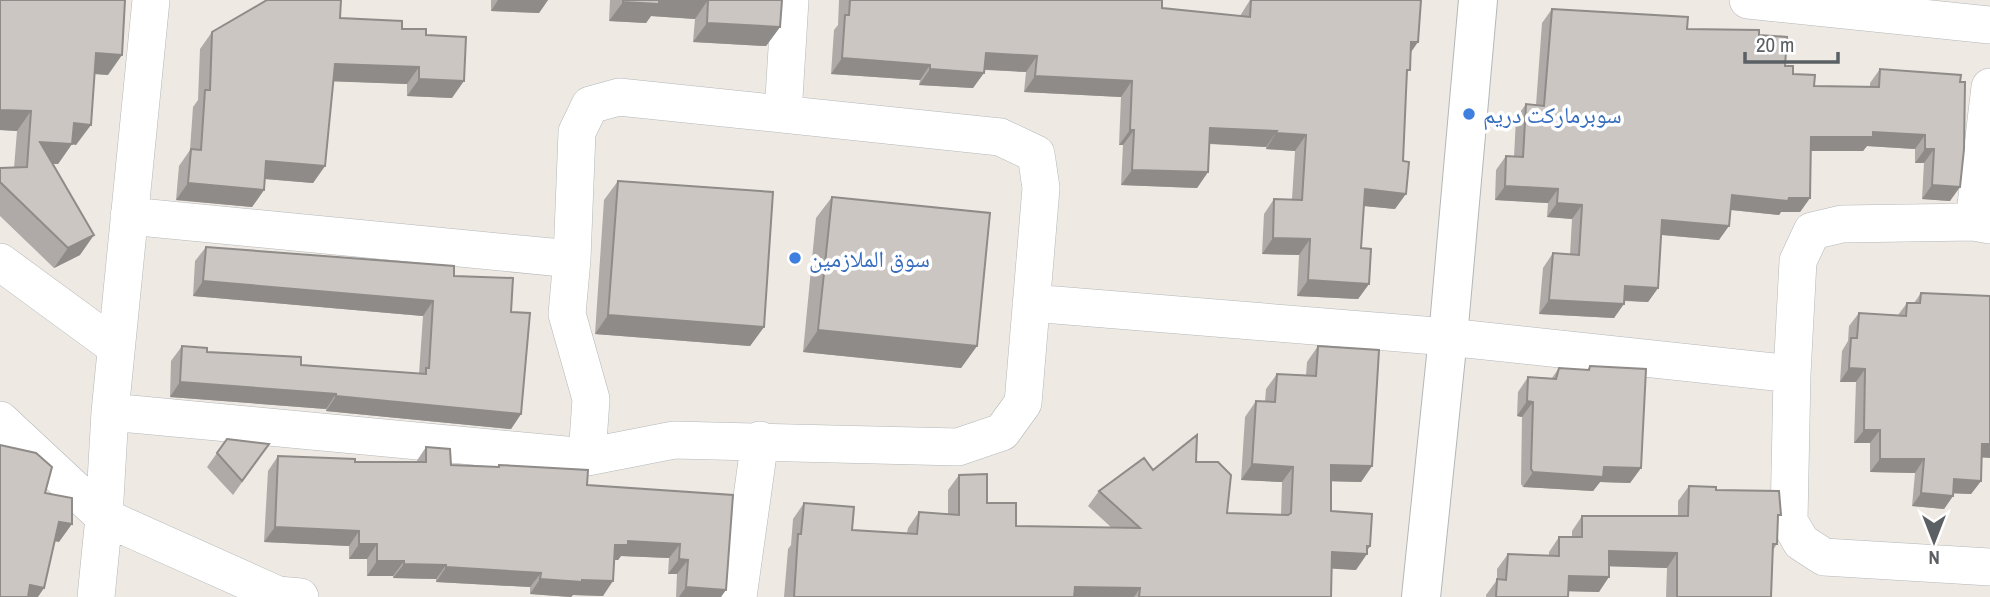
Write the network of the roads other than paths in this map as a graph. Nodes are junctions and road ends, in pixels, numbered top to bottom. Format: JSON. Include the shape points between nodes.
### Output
{"nodes":[{"id":1,"x":150,"y":0,"type":"edge"},
{"id":2,"x":790,"y":0,"type":"edge"},
{"id":3,"x":1478,"y":0,"type":"edge"},
{"id":4,"x":1748,"y":0,"type":"edge"},
{"id":5,"x":1990,"y":25,"type":"edge"},
{"id":6,"x":1990,"y":87,"type":"edge"},
{"id":7,"x":783,"y":114,"type":"junction"},
{"id":8,"x":129,"y":216,"type":"junction"},
{"id":9,"x":1982,"y":223,"type":"edge"},
{"id":10,"x":572,"y":259,"type":"junction"},
{"id":11,"x":0,"y":262,"type":"edge"},
{"id":12,"x":1031,"y":303,"type":"junction"},
{"id":13,"x":1448,"y":337,"type":"junction"},
{"id":14,"x":116,"y":347,"type":"junction"},
{"id":15,"x":1792,"y":374,"type":"junction"},
{"id":16,"x":110,"y":412,"type":"junction"},
{"id":17,"x":0,"y":421,"type":"edge"},
{"id":18,"x":760,"y":440,"type":"junction"},
{"id":19,"x":587,"y":457,"type":"junction"},
{"id":20,"x":104,"y":517,"type":"junction"},
{"id":21,"x":1970,"y":576,"type":"edge"},
{"id":22,"x":286,"y":596,"type":"edge"},
{"id":23,"x":96,"y":597,"type":"edge"},
{"id":24,"x":738,"y":597,"type":"edge"},
{"id":25,"x":1421,"y":597,"type":"edge"}],
"edges":[{"from":1,"to":8,"type":"street"},
{"from":2,"to":7,"type":"street"},
{"from":3,"to":13,"type":"street"},
{"from":4,"to":5,"type":"street"},
{"from":6,"to":9,"type":"street"},
{"from":7,"to":10,"type":"street","via":[[619,97],[590,105],[577,132]]},
{"from":7,"to":12,"type":"street","via":[[1000,137],[1036,154],[1041,188]]},
{"from":8,"to":10,"type":"street"},
{"from":8,"to":14,"type":"street"},
{"from":9,"to":15,"type":"street","via":[[1842,224],[1812,231],[1798,261]]},
{"from":10,"to":19,"type":"street","via":[[567,314],[592,399]]},
{"from":11,"to":14,"type":"street"},
{"from":12,"to":13,"type":"street"},
{"from":12,"to":18,"type":"street","via":[[1023,403],[1002,432],[958,447]]},
{"from":13,"to":15,"type":"street"},
{"from":13,"to":25,"type":"street"},
{"from":14,"to":16,"type":"street"},
{"from":15,"to":21,"type":"street","via":[[1788,521],[1801,542],[1824,557]]},
{"from":16,"to":19,"type":"street"},
{"from":16,"to":20,"type":"street"},
{"from":17,"to":20,"type":"street"},
{"from":18,"to":19,"type":"street","via":[[674,440]]},
{"from":18,"to":24,"type":"street"},
{"from":20,"to":22,"type":"street"},
{"from":20,"to":23,"type":"street"}]}
